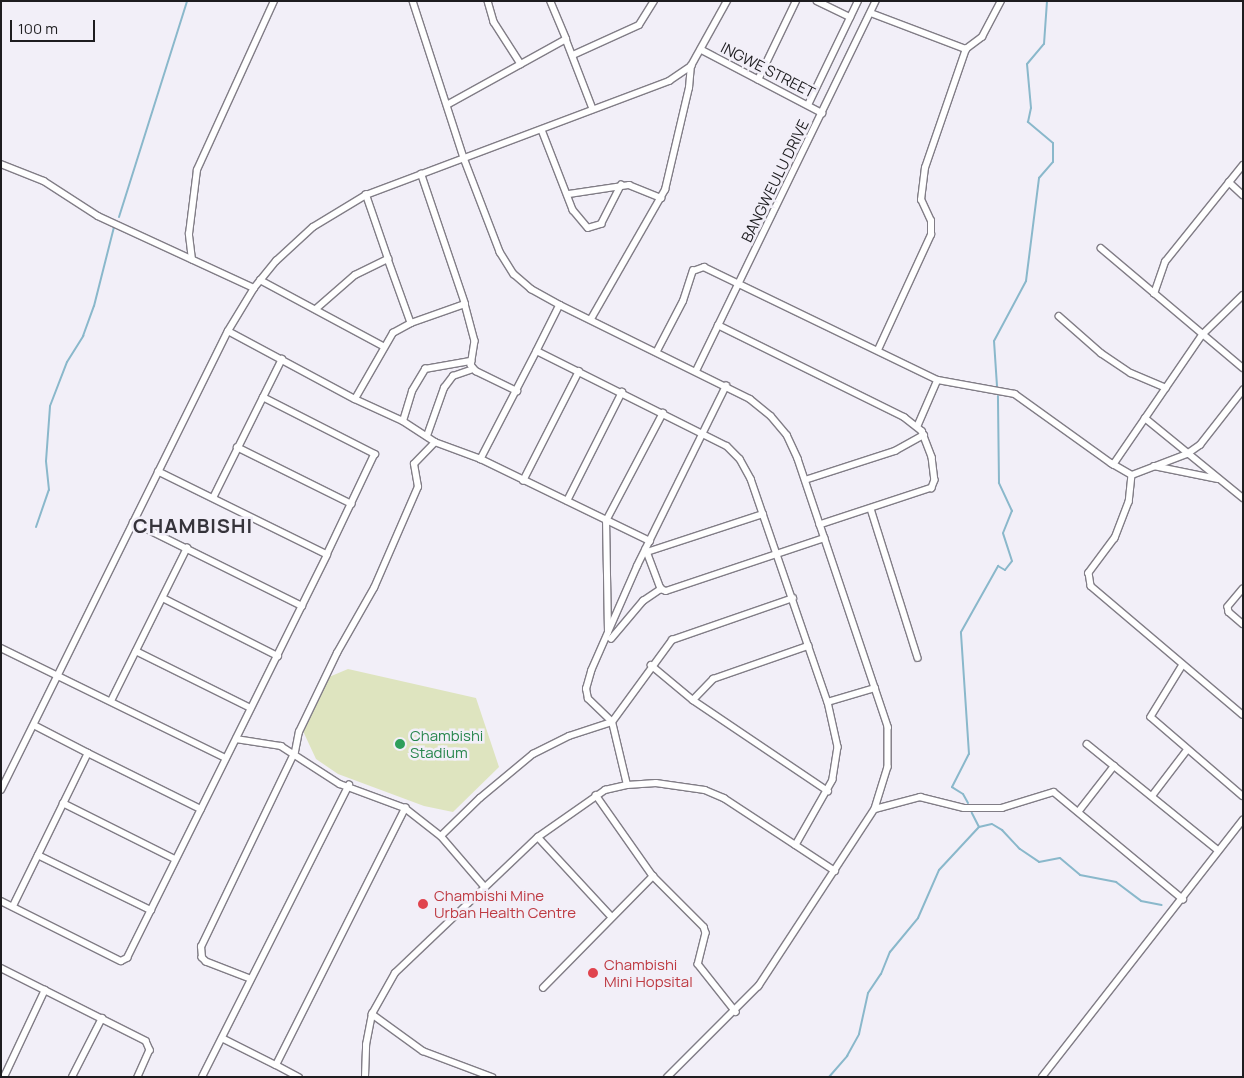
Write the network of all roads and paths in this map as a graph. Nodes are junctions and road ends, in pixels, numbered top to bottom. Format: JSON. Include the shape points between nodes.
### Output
{"nodes":[{"id":1,"x":274,"y":1,"type":"edge"},
{"id":2,"x":412,"y":1,"type":"edge"},
{"id":3,"x":488,"y":1,"type":"edge"},
{"id":4,"x":550,"y":1,"type":"edge"},
{"id":5,"x":654,"y":1,"type":"edge"},
{"id":6,"x":727,"y":1,"type":"edge"},
{"id":7,"x":796,"y":1,"type":"edge"},
{"id":8,"x":817,"y":1,"type":"edge"},
{"id":9,"x":858,"y":1,"type":"edge"},
{"id":10,"x":876,"y":1,"type":"edge"},
{"id":11,"x":1001,"y":1,"type":"edge"},
{"id":12,"x":871,"y":12,"type":"junction"},
{"id":13,"x":850,"y":18,"type":"junction"},
{"id":14,"x":566,"y":39,"type":"junction"},
{"id":15,"x":966,"y":49,"type":"junction"},
{"id":16,"x":702,"y":50,"type":"junction"},
{"id":17,"x":573,"y":55,"type":"junction"},
{"id":18,"x":521,"y":64,"type":"junction"},
{"id":19,"x":691,"y":66,"type":"junction"},
{"id":20,"x":758,"y":80,"type":"junction"},
{"id":21,"x":447,"y":105,"type":"junction"},
{"id":22,"x":808,"y":105,"type":"junction"},
{"id":23,"x":593,"y":108,"type":"junction"},
{"id":24,"x":822,"y":113,"type":"junction"},
{"id":25,"x":542,"y":130,"type":"junction"},
{"id":26,"x":464,"y":158,"type":"junction"},
{"id":27,"x":1,"y":164,"type":"edge"},
{"id":28,"x":1243,"y":165,"type":"edge"},
{"id":29,"x":421,"y":174,"type":"junction"},
{"id":30,"x":1229,"y":182,"type":"junction"},
{"id":31,"x":621,"y":185,"type":"junction"},
{"id":32,"x":569,"y":194,"type":"junction"},
{"id":33,"x":1243,"y":195,"type":"edge"},
{"id":34,"x":366,"y":196,"type":"junction"},
{"id":35,"x":661,"y":198,"type":"junction"},
{"id":36,"x":1101,"y":248,"type":"dead end"},
{"id":37,"x":388,"y":259,"type":"junction"},
{"id":38,"x":192,"y":260,"type":"junction"},
{"id":39,"x":260,"y":280,"type":"junction"},
{"id":40,"x":738,"y":285,"type":"junction"},
{"id":41,"x":254,"y":288,"type":"junction"},
{"id":42,"x":1154,"y":294,"type":"junction"},
{"id":43,"x":1243,"y":295,"type":"edge"},
{"id":44,"x":465,"y":304,"type":"junction"},
{"id":45,"x":560,"y":304,"type":"junction"},
{"id":46,"x":317,"y":308,"type":"junction"},
{"id":47,"x":1059,"y":316,"type":"dead end"},
{"id":48,"x":591,"y":319,"type":"junction"},
{"id":49,"x":411,"y":323,"type":"junction"},
{"id":50,"x":718,"y":325,"type":"junction"},
{"id":51,"x":228,"y":331,"type":"junction"},
{"id":52,"x":1202,"y":335,"type":"junction"},
{"id":53,"x":383,"y":346,"type":"junction"},
{"id":54,"x":878,"y":350,"type":"junction"},
{"id":55,"x":537,"y":351,"type":"junction"},
{"id":56,"x":656,"y":351,"type":"junction"},
{"id":57,"x":282,"y":359,"type":"junction"},
{"id":58,"x":471,"y":361,"type":"junction"},
{"id":59,"x":1243,"y":368,"type":"edge"},
{"id":60,"x":473,"y":369,"type":"junction"},
{"id":61,"x":579,"y":371,"type":"junction"},
{"id":62,"x":696,"y":371,"type":"junction"},
{"id":63,"x":938,"y":380,"type":"junction"},
{"id":64,"x":726,"y":386,"type":"junction"},
{"id":65,"x":1166,"y":388,"type":"junction"},
{"id":66,"x":1243,"y":390,"type":"edge"},
{"id":67,"x":517,"y":391,"type":"junction"},
{"id":68,"x":622,"y":392,"type":"junction"},
{"id":69,"x":263,"y":397,"type":"junction"},
{"id":70,"x":355,"y":399,"type":"junction"},
{"id":71,"x":663,"y":413,"type":"junction"},
{"id":72,"x":1145,"y":418,"type":"junction"},
{"id":73,"x":403,"y":421,"type":"junction"},
{"id":74,"x":918,"y":426,"type":"junction"},
{"id":75,"x":704,"y":433,"type":"junction"},
{"id":76,"x":924,"y":435,"type":"junction"},
{"id":77,"x":426,"y":436,"type":"junction"},
{"id":78,"x":435,"y":442,"type":"junction"},
{"id":79,"x":237,"y":447,"type":"junction"},
{"id":80,"x":1187,"y":454,"type":"junction"},
{"id":81,"x":481,"y":459,"type":"junction"},
{"id":82,"x":1113,"y":465,"type":"junction"},
{"id":83,"x":1154,"y":466,"type":"junction"},
{"id":84,"x":158,"y":472,"type":"junction"},
{"id":85,"x":1132,"y":474,"type":"junction"},
{"id":86,"x":1218,"y":479,"type":"junction"},
{"id":87,"x":805,"y":480,"type":"junction"},
{"id":88,"x":524,"y":481,"type":"junction"},
{"id":89,"x":1242,"y":494,"type":"edge"},
{"id":90,"x":212,"y":498,"type":"junction"},
{"id":91,"x":567,"y":501,"type":"junction"},
{"id":92,"x":352,"y":504,"type":"junction"},
{"id":93,"x":871,"y":509,"type":"junction"},
{"id":94,"x":763,"y":514,"type":"junction"},
{"id":95,"x":606,"y":521,"type":"junction"},
{"id":96,"x":132,"y":522,"type":"junction"},
{"id":97,"x":820,"y":525,"type":"junction"},
{"id":98,"x":824,"y":538,"type":"junction"},
{"id":99,"x":650,"y":542,"type":"junction"},
{"id":100,"x":187,"y":548,"type":"junction"},
{"id":101,"x":646,"y":550,"type":"junction"},
{"id":102,"x":778,"y":554,"type":"junction"},
{"id":103,"x":327,"y":555,"type":"junction"},
{"id":104,"x":661,"y":589,"type":"junction"},
{"id":105,"x":1243,"y":589,"type":"edge"},
{"id":106,"x":163,"y":598,"type":"junction"},
{"id":107,"x":793,"y":598,"type":"junction"},
{"id":108,"x":302,"y":606,"type":"junction"},
{"id":109,"x":1243,"y":624,"type":"edge"},
{"id":110,"x":610,"y":636,"type":"junction"},
{"id":111,"x":808,"y":646,"type":"junction"},
{"id":112,"x":1,"y":648,"type":"edge"},
{"id":113,"x":136,"y":651,"type":"junction"},
{"id":114,"x":278,"y":656,"type":"junction"},
{"id":115,"x":918,"y":658,"type":"dead end"},
{"id":116,"x":651,"y":665,"type":"junction"},
{"id":117,"x":1183,"y":665,"type":"junction"},
{"id":118,"x":58,"y":674,"type":"junction"},
{"id":119,"x":875,"y":688,"type":"junction"},
{"id":120,"x":692,"y":700,"type":"junction"},
{"id":121,"x":112,"y":701,"type":"junction"},
{"id":122,"x":828,"y":702,"type":"junction"},
{"id":123,"x":251,"y":708,"type":"junction"},
{"id":124,"x":1243,"y":715,"type":"edge"},
{"id":125,"x":612,"y":722,"type":"junction"},
{"id":126,"x":34,"y":725,"type":"junction"},
{"id":127,"x":236,"y":739,"type":"junction"},
{"id":128,"x":1087,"y":744,"type":"dead end"},
{"id":129,"x":1187,"y":750,"type":"junction"},
{"id":130,"x":295,"y":752,"type":"junction"},
{"id":131,"x":88,"y":753,"type":"junction"},
{"id":132,"x":226,"y":758,"type":"junction"},
{"id":133,"x":1114,"y":766,"type":"junction"},
{"id":134,"x":349,"y":785,"type":"junction"},
{"id":135,"x":627,"y":785,"type":"junction"},
{"id":136,"x":1,"y":790,"type":"edge"},
{"id":137,"x":828,"y":791,"type":"junction"},
{"id":138,"x":596,"y":795,"type":"junction"},
{"id":139,"x":1152,"y":796,"type":"junction"},
{"id":140,"x":1243,"y":796,"type":"edge"},
{"id":141,"x":63,"y":803,"type":"junction"},
{"id":142,"x":404,"y":808,"type":"junction"},
{"id":143,"x":201,"y":809,"type":"junction"},
{"id":144,"x":875,"y":809,"type":"junction"},
{"id":145,"x":1079,"y":811,"type":"junction"},
{"id":146,"x":1243,"y":820,"type":"edge"},
{"id":147,"x":441,"y":836,"type":"junction"},
{"id":148,"x":538,"y":837,"type":"junction"},
{"id":149,"x":796,"y":845,"type":"junction"},
{"id":150,"x":1218,"y":850,"type":"junction"},
{"id":151,"x":38,"y":855,"type":"junction"},
{"id":152,"x":175,"y":859,"type":"junction"},
{"id":153,"x":835,"y":871,"type":"junction"},
{"id":154,"x":653,"y":876,"type":"junction"},
{"id":155,"x":484,"y":886,"type":"junction"},
{"id":156,"x":1183,"y":899,"type":"junction"},
{"id":157,"x":1,"y":900,"type":"edge"},
{"id":158,"x":13,"y":906,"type":"junction"},
{"id":159,"x":151,"y":910,"type":"junction"},
{"id":160,"x":611,"y":916,"type":"junction"},
{"id":161,"x":1,"y":968,"type":"edge"},
{"id":162,"x":250,"y":979,"type":"junction"},
{"id":163,"x":542,"y":988,"type":"dead end"},
{"id":164,"x":45,"y":990,"type":"junction"},
{"id":165,"x":736,"y":1012,"type":"junction"},
{"id":166,"x":372,"y":1014,"type":"junction"},
{"id":167,"x":102,"y":1018,"type":"junction"},
{"id":168,"x":222,"y":1038,"type":"junction"},
{"id":169,"x":276,"y":1066,"type":"junction"},
{"id":170,"x":4,"y":1077,"type":"edge"},
{"id":171,"x":72,"y":1077,"type":"edge"},
{"id":172,"x":138,"y":1077,"type":"edge"},
{"id":173,"x":202,"y":1077,"type":"edge"},
{"id":174,"x":299,"y":1077,"type":"edge"},
{"id":175,"x":365,"y":1077,"type":"edge"},
{"id":176,"x":492,"y":1077,"type":"edge"},
{"id":177,"x":668,"y":1077,"type":"edge"},
{"id":178,"x":1042,"y":1077,"type":"edge"}],
"edges":[{"from":1,"to":38,"type":"street","via":[[196,170],[189,234]]},
{"from":2,"to":21,"type":"street"},
{"from":3,"to":18,"type":"street","via":[[494,22]]},
{"from":4,"to":14,"type":"street"},
{"from":5,"to":17,"type":"street","via":[[639,25]]},
{"from":6,"to":16,"type":"street"},
{"from":7,"to":20,"type":"street"},
{"from":8,"to":13,"type":"street"},
{"from":9,"to":13,"type":"street","name":"BANGWEULU DRIVE"},
{"from":10,"to":12,"type":"street","name":"BANGWEULU DRIVE"},
{"from":11,"to":15,"type":"street","via":[[982,37]]},
{"from":12,"to":15,"type":"street"},
{"from":12,"to":24,"type":"street","name":"BANGWEULU DRIVE"},
{"from":13,"to":22,"type":"street","name":"BANGWEULU DRIVE"},
{"from":14,"to":17,"type":"street"},
{"from":14,"to":18,"type":"street"},
{"from":15,"to":54,"type":"street","via":[[925,168],[921,200],[931,221],[931,235]]},
{"from":16,"to":19,"type":"street"},
{"from":16,"to":20,"type":"street","name":"INGWE STREET"},
{"from":17,"to":23,"type":"street"},
{"from":18,"to":21,"type":"street"},
{"from":19,"to":23,"type":"street","via":[[669,80]]},
{"from":19,"to":35,"type":"street","via":[[670,174]]},
{"from":20,"to":22,"type":"street","name":"INGWE STREET"},
{"from":21,"to":26,"type":"street"},
{"from":22,"to":24,"type":"street","name":"INGWE STREET"},
{"from":23,"to":25,"type":"street"},
{"from":24,"to":40,"type":"street","name":"BANGWEULU DRIVE"},
{"from":25,"to":26,"type":"street"},
{"from":25,"to":32,"type":"street"},
{"from":26,"to":29,"type":"street"},
{"from":26,"to":45,"type":"street","via":[[506,264],[522,282]]},
{"from":27,"to":38,"type":"street","via":[[36,177],[98,216]]},
{"from":28,"to":30,"type":"street"},
{"from":29,"to":34,"type":"street"},
{"from":29,"to":44,"type":"street"},
{"from":30,"to":33,"type":"street"},
{"from":30,"to":42,"type":"street","via":[[1160,270]]},
{"from":31,"to":32,"type":"street"},
{"from":31,"to":32,"type":"street","via":[[601,224],[592,229],[578,219]]},
{"from":31,"to":35,"type":"street","via":[[634,186]]},
{"from":34,"to":37,"type":"street"},
{"from":34,"to":39,"type":"street","via":[[313,227]]},
{"from":35,"to":48,"type":"street"},
{"from":36,"to":42,"type":"street"},
{"from":37,"to":46,"type":"street","via":[[355,275]]},
{"from":37,"to":49,"type":"street"},
{"from":38,"to":41,"type":"street"},
{"from":39,"to":41,"type":"street"},
{"from":39,"to":46,"type":"street"},
{"from":40,"to":50,"type":"street","name":"BANGWEULU DRIVE"},
{"from":40,"to":54,"type":"street"},
{"from":40,"to":56,"type":"street","via":[[704,267],[693,271],[683,301]]},
{"from":41,"to":51,"type":"street"},
{"from":42,"to":52,"type":"street"},
{"from":43,"to":52,"type":"street"},
{"from":44,"to":49,"type":"street"},
{"from":44,"to":58,"type":"street","via":[[475,341]]},
{"from":45,"to":48,"type":"street"},
{"from":45,"to":55,"type":"street"},
{"from":46,"to":53,"type":"street"},
{"from":47,"to":65,"type":"street","via":[[1101,353],[1131,373]]},
{"from":48,"to":56,"type":"street"},
{"from":49,"to":53,"type":"street","via":[[393,333]]},
{"from":50,"to":62,"type":"street","name":"BANGWEULU DRIVE"},
{"from":50,"to":74,"type":"street"},
{"from":51,"to":57,"type":"street"},
{"from":51,"to":84,"type":"street"},
{"from":52,"to":59,"type":"street"},
{"from":52,"to":65,"type":"street"},
{"from":53,"to":70,"type":"street"},
{"from":54,"to":63,"type":"street"},
{"from":55,"to":61,"type":"street"},
{"from":55,"to":67,"type":"street"},
{"from":56,"to":62,"type":"street"},
{"from":57,"to":69,"type":"street"},
{"from":57,"to":70,"type":"street"},
{"from":58,"to":60,"type":"street"},
{"from":58,"to":73,"type":"street","via":[[425,369],[412,391]]},
{"from":60,"to":67,"type":"street"},
{"from":60,"to":77,"type":"street","via":[[453,376],[444,388]]},
{"from":61,"to":68,"type":"street"},
{"from":61,"to":88,"type":"street"},
{"from":62,"to":64,"type":"street"},
{"from":63,"to":74,"type":"street"},
{"from":63,"to":82,"type":"street","via":[[1020,397]]},
{"from":64,"to":75,"type":"street"},
{"from":64,"to":87,"type":"street","via":[[762,408],[780,426],[793,447]]},
{"from":65,"to":72,"type":"street"},
{"from":66,"to":80,"type":"street","via":[[1200,445]]},
{"from":67,"to":81,"type":"street"},
{"from":68,"to":71,"type":"street"},
{"from":68,"to":91,"type":"street"},
{"from":69,"to":79,"type":"street"},
{"from":69,"to":92,"type":"street","via":[[376,454]]},
{"from":70,"to":73,"type":"street"},
{"from":71,"to":75,"type":"street"},
{"from":71,"to":95,"type":"street"},
{"from":72,"to":80,"type":"street"},
{"from":72,"to":82,"type":"street"},
{"from":73,"to":77,"type":"street"},
{"from":74,"to":76,"type":"street"},
{"from":75,"to":94,"type":"street","via":[[727,446],[740,459]]},
{"from":75,"to":99,"type":"street"},
{"from":76,"to":87,"type":"street","via":[[895,451]]},
{"from":76,"to":93,"type":"street","via":[[932,458],[935,480],[932,488]]},
{"from":77,"to":78,"type":"street"},
{"from":78,"to":81,"type":"street"},
{"from":78,"to":130,"type":"street","via":[[414,464],[418,487],[370,598],[336,653],[299,732]]},
{"from":79,"to":90,"type":"street"},
{"from":79,"to":92,"type":"street"},
{"from":80,"to":83,"type":"street"},
{"from":80,"to":86,"type":"street"},
{"from":81,"to":88,"type":"street"},
{"from":82,"to":85,"type":"street"},
{"from":83,"to":85,"type":"street"},
{"from":83,"to":86,"type":"street"},
{"from":84,"to":90,"type":"street"},
{"from":84,"to":96,"type":"street"},
{"from":85,"to":117,"type":"street","via":[[1129,502],[1114,538],[1088,573],[1088,580],[1096,591]]},
{"from":86,"to":89,"type":"street"},
{"from":87,"to":97,"type":"street"},
{"from":88,"to":91,"type":"street"},
{"from":90,"to":103,"type":"street"},
{"from":91,"to":95,"type":"street"},
{"from":92,"to":103,"type":"street"},
{"from":93,"to":97,"type":"street"},
{"from":93,"to":115,"type":"street"},
{"from":94,"to":101,"type":"street"},
{"from":94,"to":102,"type":"street"},
{"from":95,"to":99,"type":"street"},
{"from":95,"to":110,"type":"street"},
{"from":96,"to":100,"type":"street"},
{"from":96,"to":118,"type":"street"},
{"from":97,"to":98,"type":"street"},
{"from":98,"to":102,"type":"street"},
{"from":98,"to":119,"type":"street"},
{"from":99,"to":101,"type":"street"},
{"from":100,"to":106,"type":"street"},
{"from":100,"to":108,"type":"street"},
{"from":101,"to":104,"type":"street"},
{"from":101,"to":110,"type":"street"},
{"from":102,"to":104,"type":"street","via":[[666,591]]},
{"from":102,"to":107,"type":"street"},
{"from":103,"to":108,"type":"street"},
{"from":104,"to":110,"type":"street","via":[[643,601]]},
{"from":105,"to":109,"type":"street","via":[[1228,607],[1229,612]]},
{"from":106,"to":113,"type":"street"},
{"from":106,"to":114,"type":"street"},
{"from":107,"to":111,"type":"street"},
{"from":107,"to":116,"type":"street","via":[[672,640]]},
{"from":108,"to":114,"type":"street"},
{"from":110,"to":125,"type":"street","via":[[590,671],[586,689],[588,699]]},
{"from":111,"to":120,"type":"street","via":[[713,679]]},
{"from":111,"to":122,"type":"street"},
{"from":112,"to":118,"type":"street"},
{"from":113,"to":121,"type":"street"},
{"from":113,"to":123,"type":"street"},
{"from":114,"to":123,"type":"street"},
{"from":116,"to":120,"type":"street"},
{"from":116,"to":125,"type":"street"},
{"from":117,"to":124,"type":"street"},
{"from":117,"to":129,"type":"street","via":[[1151,717]]},
{"from":118,"to":121,"type":"street"},
{"from":118,"to":126,"type":"street"},
{"from":119,"to":122,"type":"street"},
{"from":119,"to":144,"type":"street","via":[[888,727],[889,755],[882,792]]},
{"from":120,"to":137,"type":"street"},
{"from":121,"to":132,"type":"street"},
{"from":122,"to":137,"type":"street","via":[[839,758]]},
{"from":123,"to":127,"type":"street"},
{"from":125,"to":135,"type":"street"},
{"from":125,"to":147,"type":"street","via":[[569,736],[534,754],[480,798]]},
{"from":126,"to":131,"type":"street"},
{"from":126,"to":136,"type":"street"},
{"from":127,"to":130,"type":"street","via":[[273,743]]},
{"from":127,"to":132,"type":"street"},
{"from":128,"to":133,"type":"street"},
{"from":129,"to":139,"type":"street"},
{"from":129,"to":140,"type":"street"},
{"from":130,"to":134,"type":"street","via":[[328,777]]},
{"from":130,"to":162,"type":"street","via":[[200,947],[206,962]]},
{"from":131,"to":141,"type":"street"},
{"from":131,"to":143,"type":"street"},
{"from":132,"to":143,"type":"street"},
{"from":133,"to":139,"type":"street"},
{"from":133,"to":145,"type":"street"},
{"from":134,"to":142,"type":"street"},
{"from":134,"to":162,"type":"street"},
{"from":135,"to":138,"type":"street"},
{"from":135,"to":149,"type":"street","via":[[668,784],[705,790],[724,798]]},
{"from":137,"to":149,"type":"street"},
{"from":138,"to":148,"type":"street"},
{"from":138,"to":154,"type":"street"},
{"from":139,"to":150,"type":"street"},
{"from":141,"to":151,"type":"street"},
{"from":141,"to":152,"type":"street"},
{"from":142,"to":147,"type":"street"},
{"from":142,"to":169,"type":"street"},
{"from":143,"to":152,"type":"street"},
{"from":144,"to":145,"type":"street","via":[[920,797],[964,808],[1002,808],[1050,792],[1058,794]]},
{"from":144,"to":153,"type":"street"},
{"from":145,"to":156,"type":"street"},
{"from":146,"to":150,"type":"street"},
{"from":147,"to":155,"type":"street"},
{"from":148,"to":155,"type":"street"},
{"from":148,"to":160,"type":"street"},
{"from":149,"to":153,"type":"street"},
{"from":150,"to":156,"type":"street"},
{"from":151,"to":158,"type":"street"},
{"from":151,"to":159,"type":"street"},
{"from":152,"to":159,"type":"street"},
{"from":153,"to":165,"type":"street","via":[[771,970]]},
{"from":154,"to":160,"type":"street"},
{"from":154,"to":165,"type":"street","via":[[704,926],[706,933],[698,964]]},
{"from":155,"to":166,"type":"street","via":[[395,973]]},
{"from":156,"to":178,"type":"street"},
{"from":157,"to":158,"type":"street"},
{"from":158,"to":159,"type":"street","via":[[121,961],[128,958]]},
{"from":160,"to":163,"type":"street"},
{"from":161,"to":164,"type":"street"},
{"from":162,"to":168,"type":"street"},
{"from":164,"to":167,"type":"street"},
{"from":164,"to":170,"type":"street"},
{"from":165,"to":177,"type":"street"},
{"from":166,"to":175,"type":"street","via":[[366,1045]]},
{"from":166,"to":176,"type":"street","via":[[423,1050]]},
{"from":167,"to":171,"type":"street"},
{"from":167,"to":172,"type":"street","via":[[149,1045]]},
{"from":168,"to":169,"type":"street"},
{"from":168,"to":173,"type":"street"},
{"from":169,"to":174,"type":"street"}]}
